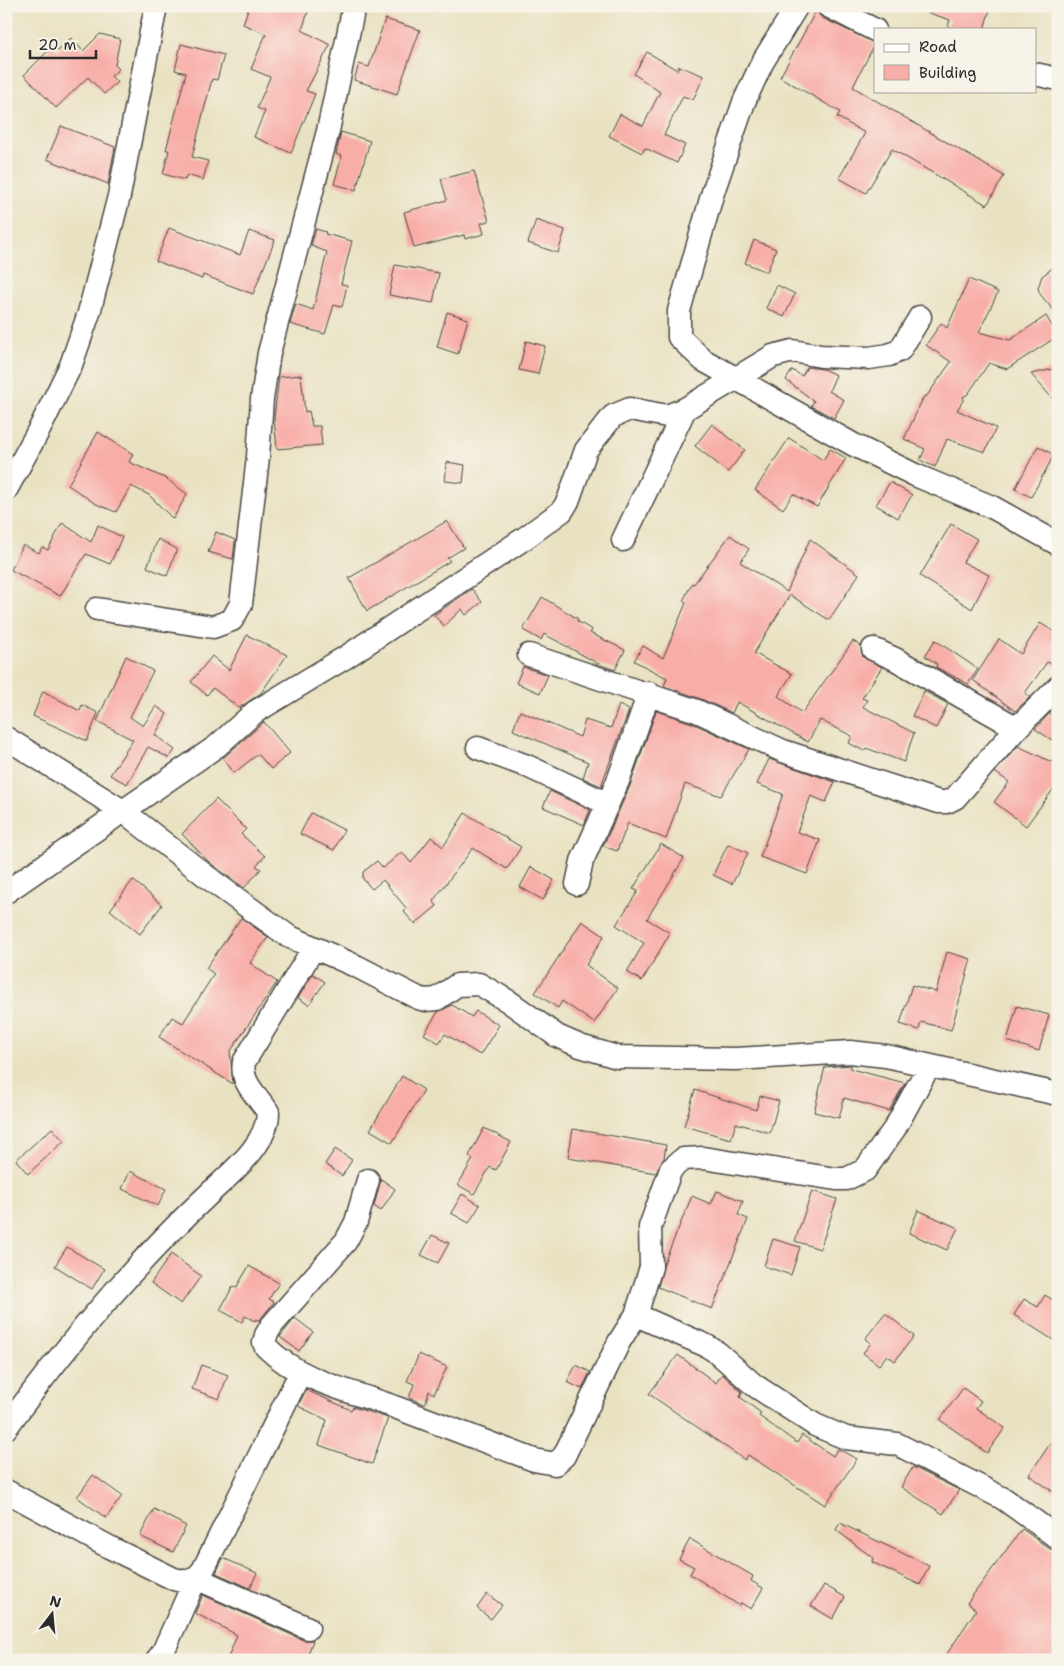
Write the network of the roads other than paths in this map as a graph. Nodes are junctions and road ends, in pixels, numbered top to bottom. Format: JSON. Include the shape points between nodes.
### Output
{"nodes":[{"id":1,"x":156,"y":6,"type":"edge"},
{"id":2,"x":354,"y":6,"type":"edge"},
{"id":3,"x":798,"y":6,"type":"edge"},
{"id":4,"x":828,"y":6,"type":"edge"},
{"id":5,"x":874,"y":29,"type":"edge"},
{"id":6,"x":1036,"y":74,"type":"edge"},
{"id":7,"x":1058,"y":79,"type":"edge"},
{"id":8,"x":920,"y":317,"type":"dead end"},
{"id":9,"x":734,"y":378,"type":"junction"},
{"id":10,"x":684,"y":409,"type":"junction"},
{"id":11,"x":6,"y":490,"type":"edge"},
{"id":12,"x":623,"y":540,"type":"dead end"},
{"id":13,"x":1058,"y":544,"type":"edge"},
{"id":14,"x":97,"y":609,"type":"dead end"},
{"id":15,"x":873,"y":649,"type":"dead end"},
{"id":16,"x":529,"y":655,"type":"dead end"},
{"id":17,"x":1058,"y":686,"type":"edge"},
{"id":18,"x":649,"y":694,"type":"junction"},
{"id":19,"x":1017,"y":728,"type":"junction"},
{"id":20,"x":6,"y":738,"type":"edge"},
{"id":21,"x":478,"y":748,"type":"dead end"},
{"id":22,"x":608,"y":804,"type":"junction"},
{"id":23,"x":123,"y":811,"type":"junction"},
{"id":24,"x":577,"y":884,"type":"dead end"},
{"id":25,"x":6,"y":892,"type":"edge"},
{"id":26,"x":313,"y":949,"type":"junction"},
{"id":27,"x":929,"y":1066,"type":"junction"},
{"id":28,"x":1058,"y":1094,"type":"edge"},
{"id":29,"x":368,"y":1180,"type":"dead end"},
{"id":30,"x":636,"y":1315,"type":"junction"},
{"id":31,"x":300,"y":1373,"type":"junction"},
{"id":32,"x":6,"y":1428,"type":"edge"},
{"id":33,"x":6,"y":1491,"type":"edge"},
{"id":34,"x":1058,"y":1538,"type":"edge"},
{"id":35,"x":196,"y":1578,"type":"junction"},
{"id":36,"x":308,"y":1628,"type":"dead end"},
{"id":37,"x":157,"y":1660,"type":"edge"}],
"edges":[{"from":1,"to":11,"type":"street","via":[[119,196],[89,313],[71,365]]},
{"from":2,"to":14,"type":"street","via":[[328,131],[269,354],[240,604],[232,620],[213,627]]},
{"from":3,"to":9,"type":"street","via":[[762,63],[744,102],[713,192],[679,311],[679,337],[703,360]]},
{"from":4,"to":5,"type":"street"},
{"from":6,"to":7,"type":"street"},
{"from":8,"to":9,"type":"street","via":[[900,350],[889,355],[869,358],[793,351],[773,356]]},
{"from":9,"to":10,"type":"street"},
{"from":9,"to":13,"type":"street","via":[[854,445],[992,507]]},
{"from":10,"to":12,"type":"street"},
{"from":10,"to":23,"type":"street","via":[[667,416],[630,409],[613,416],[586,450],[562,511],[346,657],[255,712],[217,746]]},
{"from":15,"to":19,"type":"street"},
{"from":16,"to":18,"type":"street"},
{"from":17,"to":19,"type":"street"},
{"from":18,"to":19,"type":"street","via":[[722,722],[770,746],[939,802],[955,798]]},
{"from":18,"to":22,"type":"street"},
{"from":20,"to":23,"type":"street"},
{"from":21,"to":22,"type":"street","via":[[527,766]]},
{"from":22,"to":24,"type":"street","via":[[582,861]]},
{"from":23,"to":25,"type":"street"},
{"from":23,"to":26,"type":"street","via":[[222,889],[288,936]]},
{"from":26,"to":27,"type":"street","via":[[358,967],[410,996],[425,1000],[437,999],[456,985],[479,984],[557,1036],[617,1057],[736,1059],[864,1053]]},
{"from":26,"to":32,"type":"street","via":[[244,1062],[242,1070],[246,1082],[268,1112],[265,1132],[219,1184],[162,1238],[77,1336]]},
{"from":27,"to":28,"type":"street"},
{"from":27,"to":30,"type":"street","via":[[895,1128],[865,1170],[853,1177],[836,1179],[703,1158],[683,1159],[675,1164],[650,1227],[651,1267]]},
{"from":29,"to":31,"type":"street","via":[[356,1222],[346,1241],[266,1335],[266,1347]]},
{"from":30,"to":31,"type":"street","via":[[619,1342],[564,1456],[555,1464],[534,1460]]},
{"from":30,"to":34,"type":"street","via":[[713,1349],[754,1385],[816,1425],[846,1438],[897,1444],[1004,1499]]},
{"from":31,"to":35,"type":"street","via":[[203,1570]]},
{"from":33,"to":35,"type":"street","via":[[174,1579],[186,1582]]},
{"from":35,"to":36,"type":"street"},
{"from":35,"to":37,"type":"street"}]}
